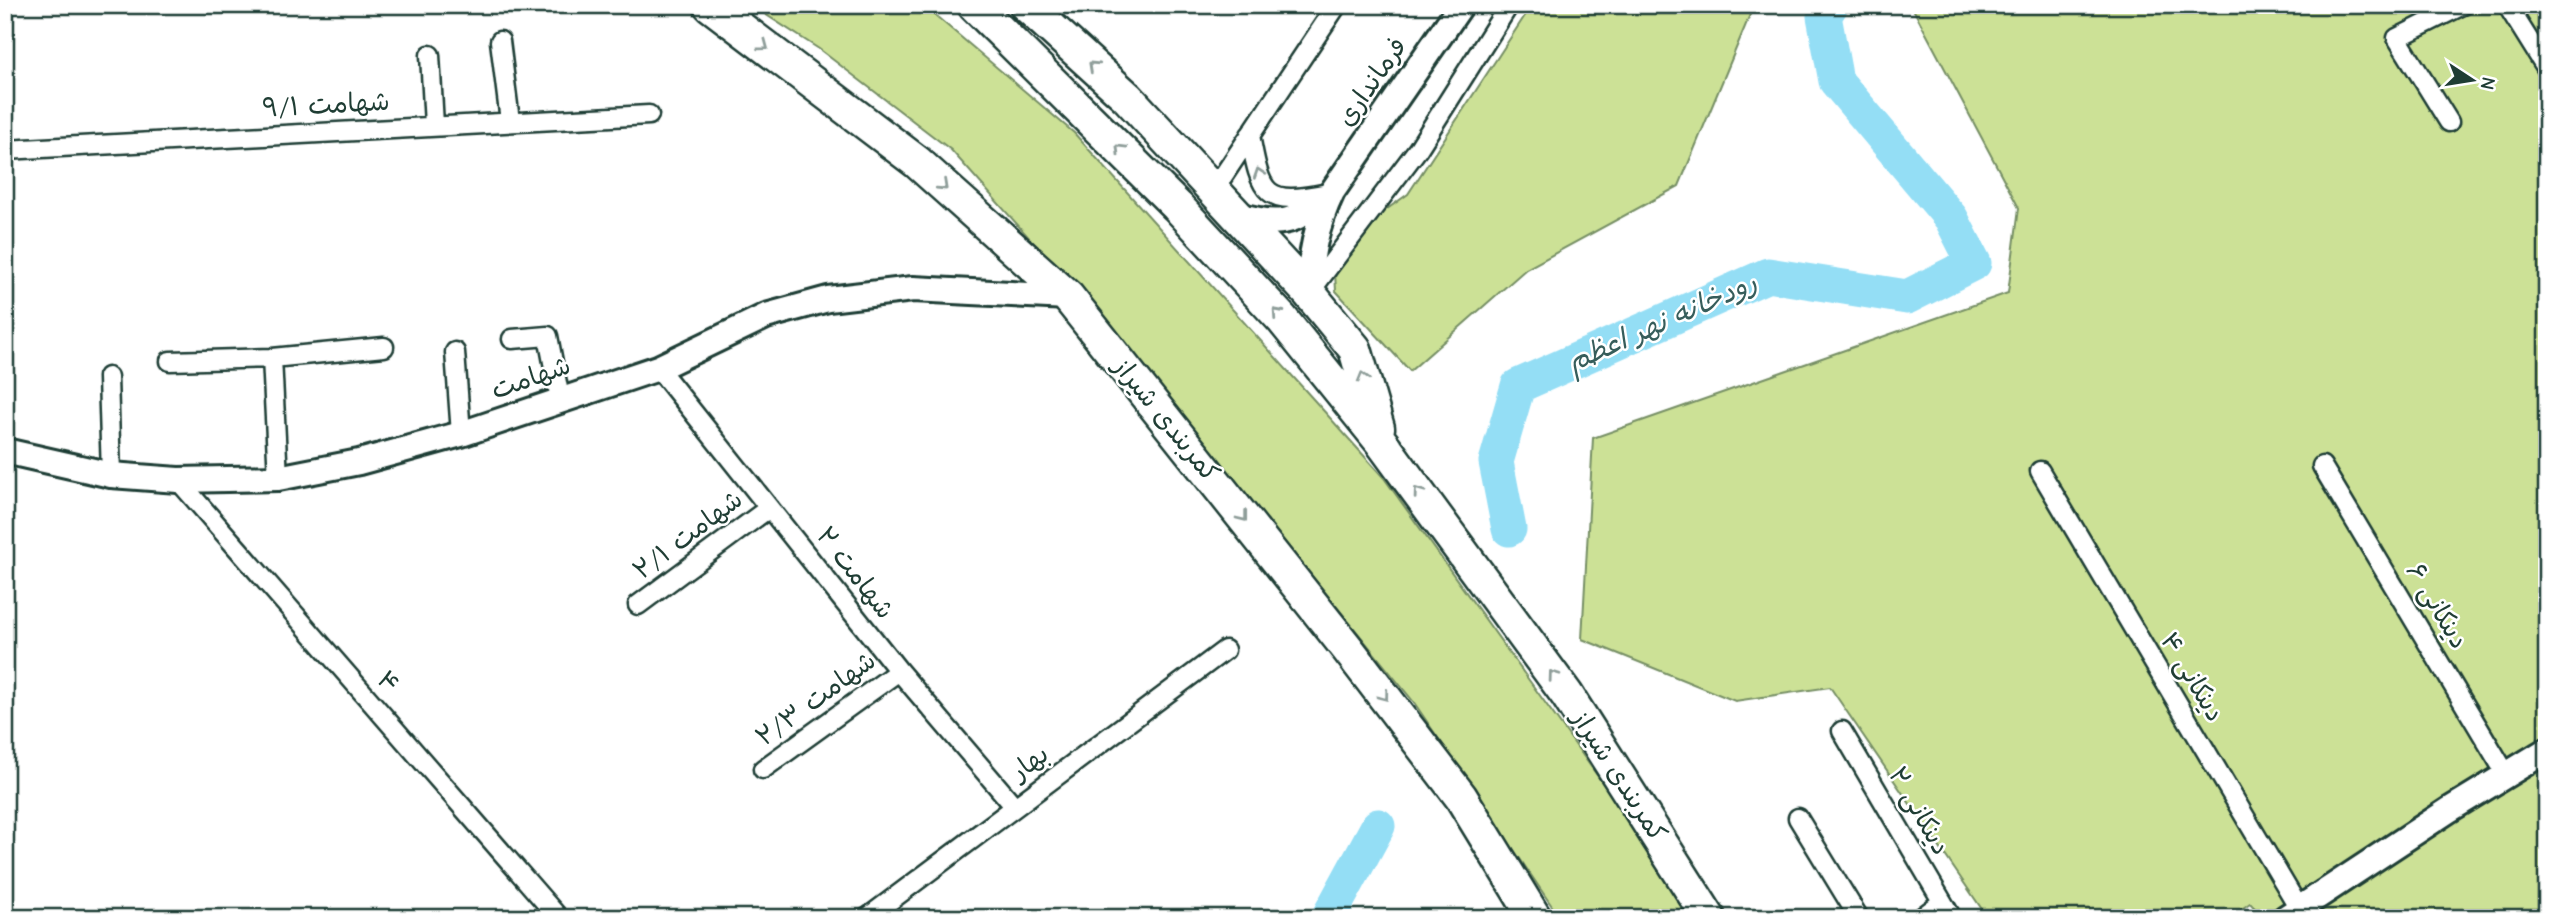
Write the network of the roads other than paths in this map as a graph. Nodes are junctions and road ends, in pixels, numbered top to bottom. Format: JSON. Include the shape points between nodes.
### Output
{"nodes":[{"id":1,"x":710,"y":5,"type":"edge"},
{"id":2,"x":974,"y":5,"type":"edge"},
{"id":3,"x":1026,"y":5,"type":"edge"},
{"id":4,"x":1337,"y":5,"type":"edge"},
{"id":5,"x":1461,"y":5,"type":"edge"},
{"id":6,"x":1509,"y":5,"type":"edge"},
{"id":7,"x":2463,"y":5,"type":"edge"},
{"id":8,"x":2507,"y":5,"type":"edge"},
{"id":9,"x":500,"y":41,"type":"dead end"},
{"id":10,"x":430,"y":55,"type":"dead end"},
{"id":11,"x":2547,"y":69,"type":"edge"},
{"id":12,"x":649,"y":115,"type":"dead end"},
{"id":13,"x":510,"y":121,"type":"junction"},
{"id":14,"x":2449,"y":122,"type":"dead end"},
{"id":15,"x":434,"y":125,"type":"junction"},
{"id":16,"x":1250,"y":135,"type":"junction"},
{"id":17,"x":5,"y":150,"type":"edge"},
{"id":18,"x":1215,"y":188,"type":"junction"},
{"id":19,"x":1332,"y":192,"type":"junction"},
{"id":20,"x":1238,"y":215,"type":"junction"},
{"id":21,"x":1309,"y":293,"type":"junction"},
{"id":22,"x":1068,"y":297,"type":"junction"},
{"id":23,"x":512,"y":339,"type":"dead end"},
{"id":24,"x":384,"y":347,"type":"dead end"},
{"id":25,"x":455,"y":352,"type":"dead end"},
{"id":26,"x":272,"y":358,"type":"junction"},
{"id":27,"x":170,"y":362,"type":"dead end"},
{"id":28,"x":658,"y":368,"type":"junction"},
{"id":29,"x":108,"y":377,"type":"dead end"},
{"id":30,"x":560,"y":399,"type":"junction"},
{"id":31,"x":461,"y":434,"type":"junction"},
{"id":32,"x":1382,"y":443,"type":"junction"},
{"id":33,"x":5,"y":451,"type":"edge"},
{"id":34,"x":2322,"y":466,"type":"dead end"},
{"id":35,"x":2040,"y":471,"type":"dead end"},
{"id":36,"x":111,"y":475,"type":"junction"},
{"id":37,"x":278,"y":478,"type":"junction"},
{"id":38,"x":178,"y":480,"type":"junction"},
{"id":39,"x":769,"y":508,"type":"junction"},
{"id":40,"x":638,"y":605,"type":"dead end"},
{"id":41,"x":1225,"y":650,"type":"dead end"},
{"id":42,"x":899,"y":671,"type":"junction"},
{"id":43,"x":1842,"y":731,"type":"dead end"},
{"id":44,"x":2547,"y":750,"type":"edge"},
{"id":45,"x":763,"y":769,"type":"dead end"},
{"id":46,"x":2506,"y":774,"type":"junction"},
{"id":47,"x":1014,"y":807,"type":"junction"},
{"id":48,"x":1798,"y":818,"type":"dead end"},
{"id":49,"x":1942,"y":902,"type":"junction"},
{"id":50,"x":2292,"y":913,"type":"edge"},
{"id":51,"x":559,"y":918,"type":"edge"},
{"id":52,"x":867,"y":918,"type":"edge"},
{"id":53,"x":1535,"y":918,"type":"edge"},
{"id":54,"x":1709,"y":918,"type":"edge"},
{"id":55,"x":1859,"y":918,"type":"edge"},
{"id":56,"x":1921,"y":918,"type":"edge"},
{"id":57,"x":1952,"y":918,"type":"edge"}],
"edges":[{"from":1,"to":22,"type":"highway","name":"کمربندی شیراز","one_way":true,"via":[[917,162]]},
{"from":32,"to":2,"type":"highway","name":"کمربندی شیراز","one_way":true,"via":[[1282,319],[1177,206]]},
{"from":18,"to":3,"type":"highway","one_way":true,"via":[[1127,97]]},
{"from":4,"to":16,"type":"street"},
{"from":5,"to":19,"type":"street","name":"فرمانداری"},
{"from":6,"to":21,"type":"street","via":[[1418,149]]},
{"from":7,"to":14,"type":"street","via":[[2397,38]]},
{"from":8,"to":11,"type":"street"},
{"from":9,"to":13,"type":"street"},
{"from":10,"to":15,"type":"street"},
{"from":12,"to":13,"type":"street","name":"۹/۱ شهامت"},
{"from":13,"to":15,"type":"street","name":"۹/۱ شهامت"},
{"from":15,"to":17,"type":"street","name":"۹/۱ شهامت"},
{"from":16,"to":18,"type":"street"},
{"from":19,"to":16,"type":"street","one_way":true,"via":[[1291,201],[1271,194],[1258,179]]},
{"from":18,"to":20,"type":"highway"},
{"from":19,"to":20,"type":"street","name":"فرمانداری","via":[[1300,218],[1284,222],[1266,223]]},
{"from":19,"to":21,"type":"street","name":"فرمانداری","via":[[1314,235]]},
{"from":20,"to":21,"type":"highway"},
{"from":32,"to":21,"type":"highway","one_way":true,"via":[[1355,349]]},
{"from":22,"to":28,"type":"street","name":"شهامت","via":[[913,289],[828,299],[766,316]]},
{"from":22,"to":53,"type":"highway","name":"کمربندی شیراز","one_way":true,"via":[[1461,797]]},
{"from":23,"to":30,"type":"street","via":[[548,336]]},
{"from":24,"to":26,"type":"street"},
{"from":25,"to":31,"type":"street"},
{"from":26,"to":27,"type":"street"},
{"from":26,"to":37,"type":"street"},
{"from":28,"to":30,"type":"street","name":"شهامت"},
{"from":28,"to":39,"type":"street","name":"۲ شهامت"},
{"from":29,"to":36,"type":"street"},
{"from":30,"to":31,"type":"street","name":"شهامت"},
{"from":31,"to":37,"type":"street","name":"شهامت"},
{"from":54,"to":32,"type":"highway","name":"کمربندی شیراز","one_way":true,"via":[[1567,695]]},
{"from":33,"to":36,"type":"street","name":"شهامت"},
{"from":34,"to":46,"type":"street","name":"۶ دینکانی"},
{"from":35,"to":50,"type":"street","name":"۴ دینکانی"},
{"from":36,"to":38,"type":"street","name":"شهامت"},
{"from":37,"to":38,"type":"street","name":"شهامت"},
{"from":38,"to":51,"type":"street","name":"۴"},
{"from":39,"to":40,"type":"street","name":"۲/۱ شهامت"},
{"from":39,"to":42,"type":"street","name":"۲ شهامت"},
{"from":41,"to":47,"type":"street","name":"بهار"},
{"from":42,"to":45,"type":"street","name":"۲/۳ شهامت"},
{"from":42,"to":47,"type":"street","name":"۲ شهامت"},
{"from":43,"to":49,"type":"street","name":"۲ دینکانی"},
{"from":44,"to":46,"type":"street"},
{"from":46,"to":50,"type":"street"},
{"from":47,"to":52,"type":"street","name":"بهار"},
{"from":48,"to":55,"type":"street"},
{"from":49,"to":56,"type":"street"},
{"from":49,"to":57,"type":"street","name":"۲ دینکانی"}]}
